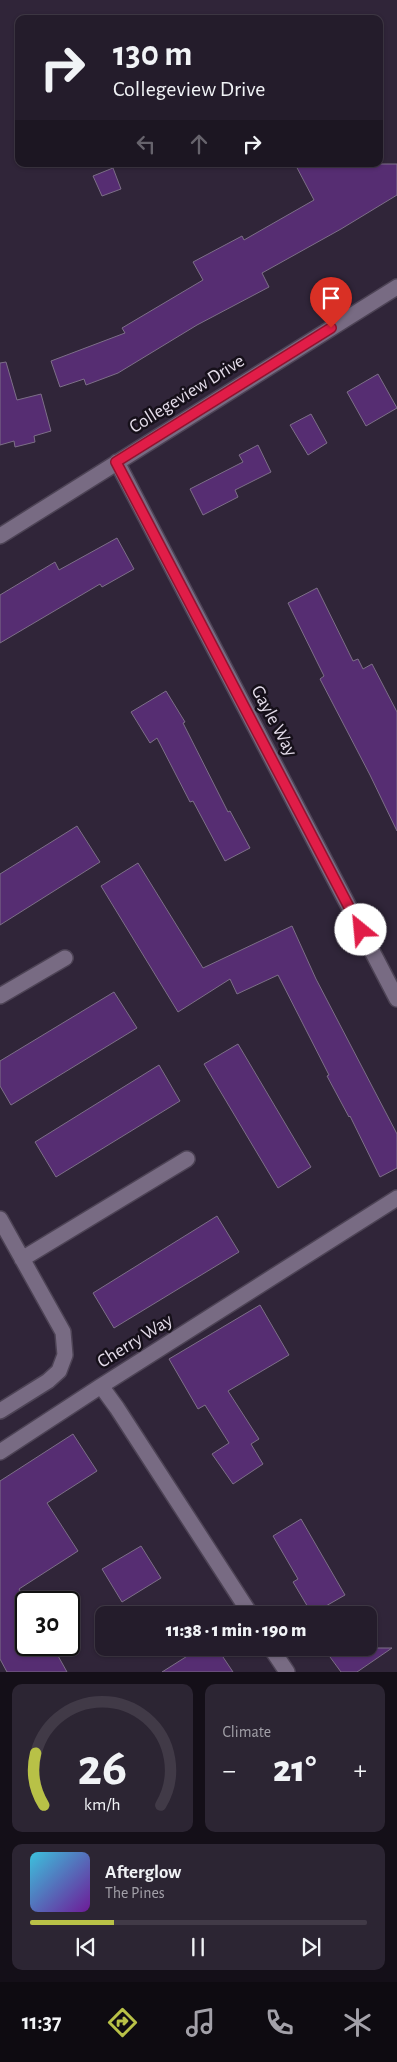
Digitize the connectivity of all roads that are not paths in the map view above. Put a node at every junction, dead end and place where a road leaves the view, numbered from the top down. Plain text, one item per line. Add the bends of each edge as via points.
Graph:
1 (397, 288) edge
2 (116, 462) junction
3 (0, 536) edge
4 (65, 958) dead end
5 (0, 996) edge
6 (397, 999) edge
7 (187, 1159) dead end
8 (397, 1198) edge
9 (0, 1219) edge
10 (22, 1258) junction
11 (101, 1386) junction
12 (0, 1410) edge
13 (0, 1452) edge
14 (244, 1606) edge
15 (276, 1656) edge
16 (287, 1672) edge

1 - 2 street, Collegeview Drive
2 - 3 street, Collegeview Drive
2 - 6 street, Gayle Way
4 - 5 street
7 - 10 street
8 - 11 street, Cherry Way
9 - 10 street
10 - 12 street via 63,1332 65,1355 59,1371 48,1381
11 - 13 street
11 - 14 street, Cherry Way
15 - 16 street

